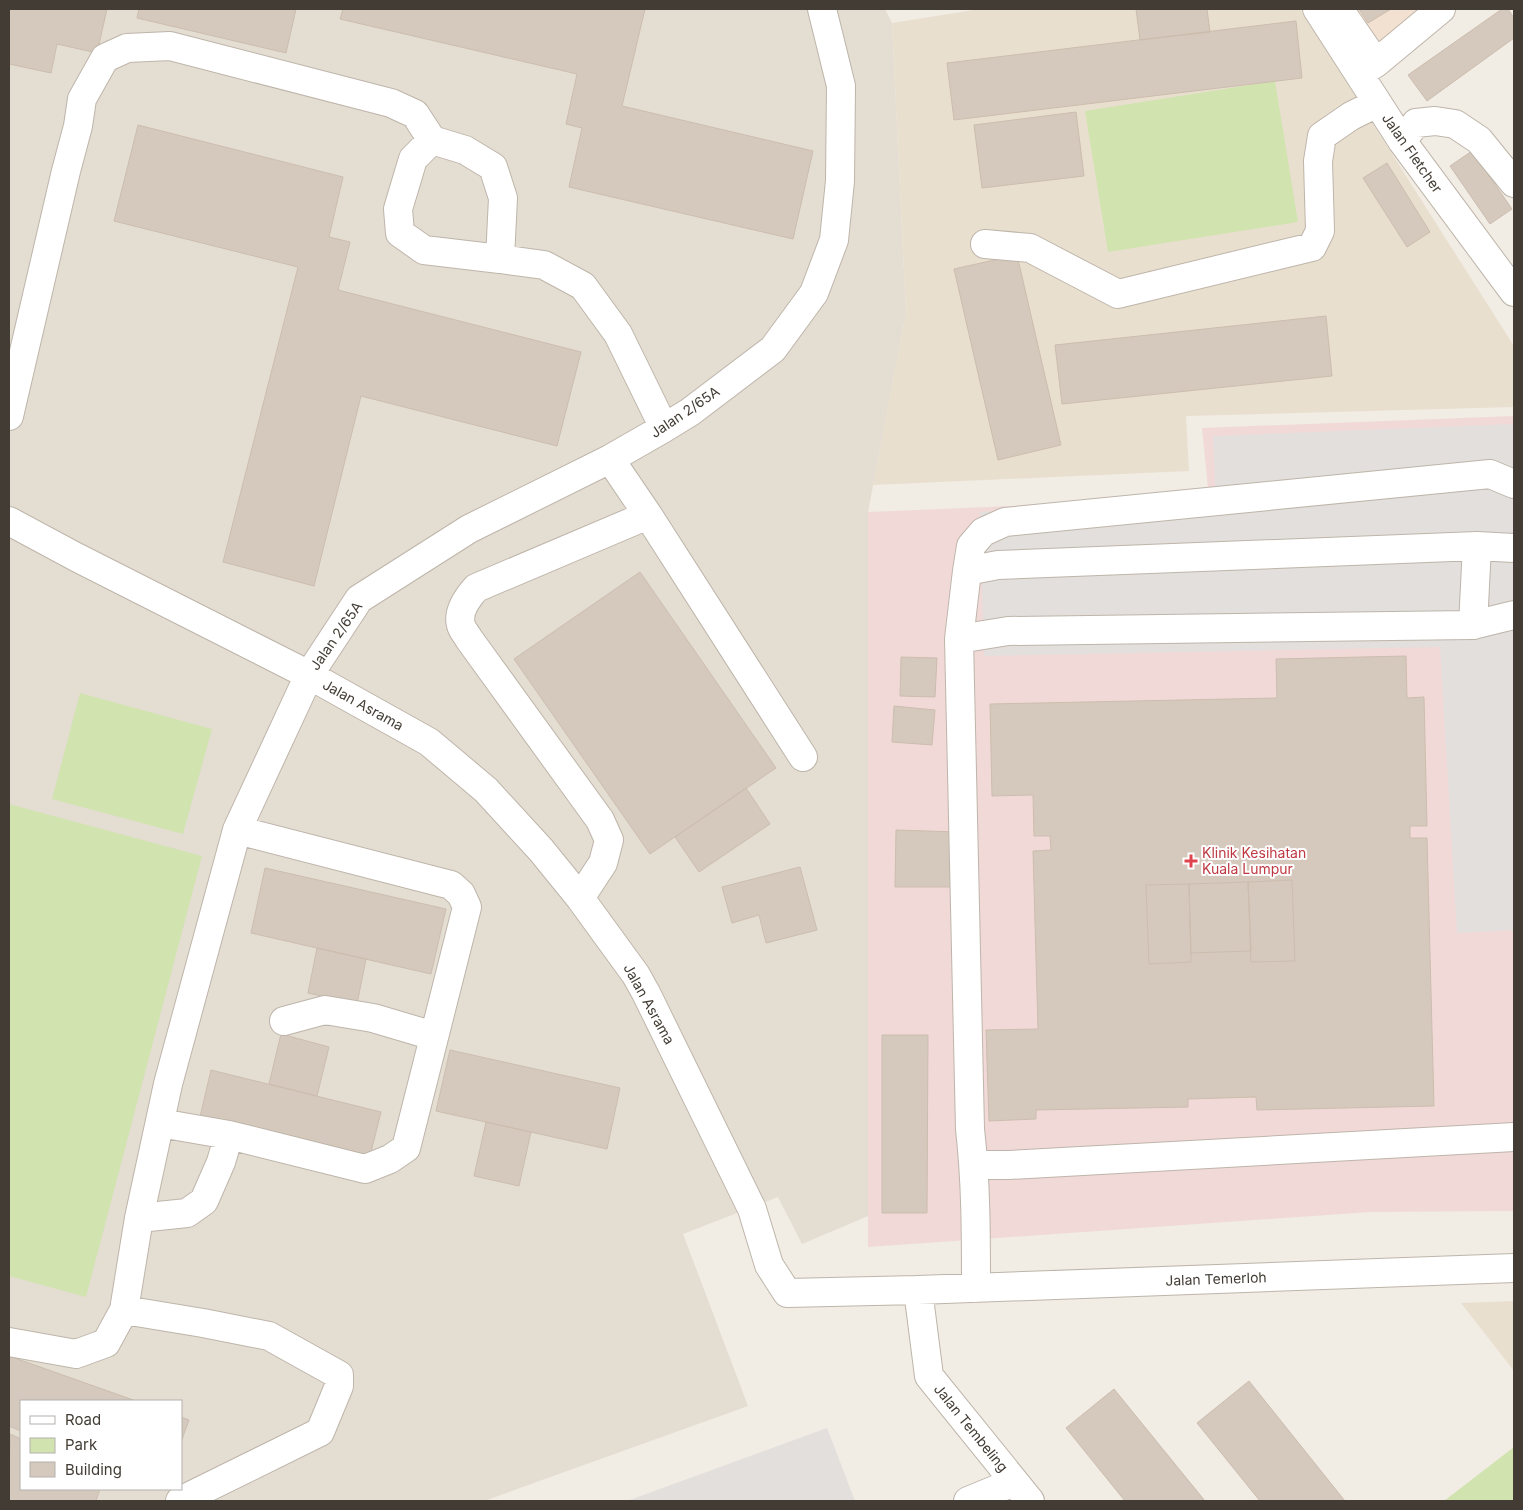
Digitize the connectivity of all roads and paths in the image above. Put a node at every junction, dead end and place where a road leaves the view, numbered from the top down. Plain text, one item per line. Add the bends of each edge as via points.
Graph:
1 (822, 9) edge
2 (1317, 9) edge
3 (1339, 9) edge
4 (1441, 9) edge
5 (1368, 69) junction
6 (1377, 103) junction
7 (432, 140) junction
8 (1402, 141) junction
9 (1514, 183) edge
10 (985, 244) dead end
11 (500, 259) junction
12 (1514, 292) edge
13 (9, 416) edge
14 (664, 428) junction
15 (610, 459) junction
16 (1514, 484) edge
17 (648, 515) junction
18 (9, 521) edge
19 (1477, 546) junction
20 (1514, 548) edge
21 (967, 572) junction
22 (1514, 616) edge
23 (1473, 625) junction
24 (959, 639) junction
25 (309, 675) junction
26 (803, 757) dead end
27 (237, 830) junction
28 (580, 898) junction
29 (284, 1021) dead end
30 (434, 1036) junction
31 (160, 1123) junction
32 (229, 1135) junction
33 (1514, 1137) edge
34 (974, 1165) junction
35 (139, 1218) junction
36 (1514, 1268) edge
37 (976, 1288) junction
38 (918, 1290) junction
39 (124, 1310) junction
40 (9, 1342) edge
41 (1022, 1492) edge
42 (180, 1501) edge
43 (968, 1501) edge

1 - 14 street, Jalan 2/65A via 841,86 840,181 834,240 818,284 773,349
2 - 5 street, Jalan Fletcher
3 - 5 street
4 - 5 street
5 - 6 street, Jalan Fletcher
6 - 8 street, Jalan Fletcher
6 - 10 street via 1322,136 1318,161 1320,231 1312,247 1118,294 1030,248
7 - 11 street via 465,150 493,167 503,198
7 - 11 street via 413,159 398,208 400,233 424,250
7 - 13 street via 415,114 391,103 196,52 170,46 128,48 105,58 82,99
8 - 9 street via 1416,123 1454,124 1479,140
8 - 12 street, Jalan Fletcher
11 - 14 street via 544,265 582,286 618,334
14 - 15 street, Jalan 2/65A
15 - 17 street
15 - 25 street, Jalan 2/65A via 469,529 359,599
16 - 21 street via 1490,474 1006,522 983,532 971,546
17 - 26 street
17 - 28 street via 476,588 461,613 460,625 469,639 600,820 609,840 603,863
18 - 25 street, Jalan Asrama
19 - 20 street
19 - 21 street via 998,565
19 - 23 street
21 - 24 street
22 - 23 street
23 - 24 street via 1008,631
24 - 34 street via 970,1129
25 - 27 street, Jalan 2/65A
25 - 28 street, Jalan Asrama via 429,742 486,790
27 - 30 street via 451,884 461,894 467,907
27 - 31 street, Jalan 2/65A
28 - 38 street, Jalan Asrama via 646,992 752,1209 769,1265 787,1293
29 - 30 street via 325,1010 373,1018
30 - 32 street via 406,1148 390,1159 365,1169
31 - 32 street
31 - 35 street, Jalan 2/65A
32 - 35 street via 204,1201 187,1213
33 - 34 street
34 - 37 street
35 - 39 street, Jalan 2/65A
36 - 37 street, Jalan Temerloh
37 - 38 street, Jalan Temerloh
38 - 41 street, Jalan Tembeling via 929,1376
39 - 40 street, Jalan 2/65A via 106,1343 76,1354
39 - 42 street via 269,1336 339,1375 339,1386 320,1432
41 - 43 street

